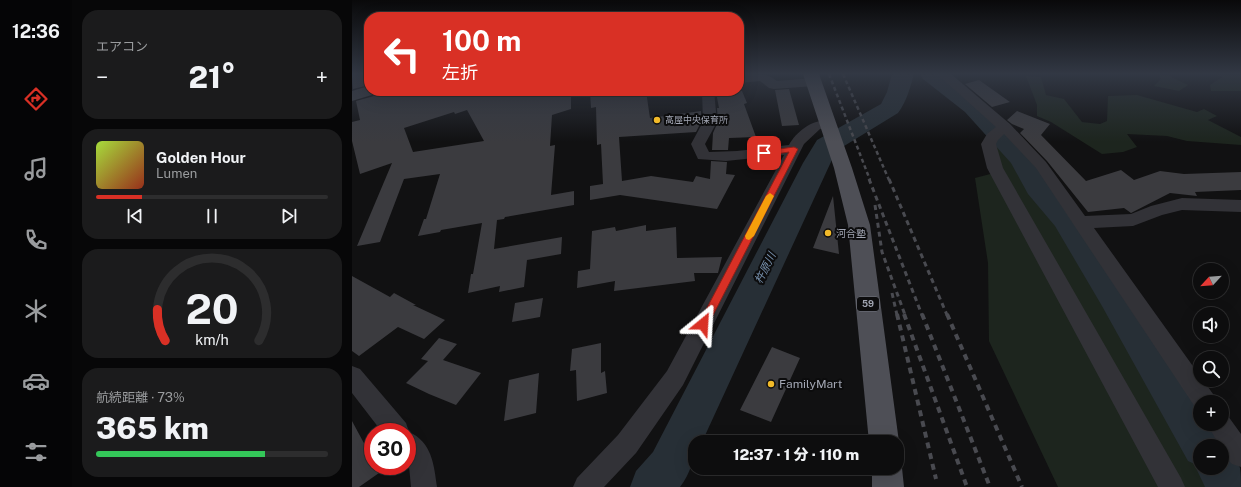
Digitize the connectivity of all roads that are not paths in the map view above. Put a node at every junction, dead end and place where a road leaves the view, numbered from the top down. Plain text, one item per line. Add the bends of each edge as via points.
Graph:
1 (708, 97) edge
2 (819, 97) edge
3 (965, 97) edge
4 (828, 124) junction
5 (999, 131) junction
6 (794, 149) junction
7 (1241, 206) edge
8 (1081, 222) junction
9 (352, 376) edge
10 (1200, 395) edge
11 (390, 423) edge
12 (1225, 431) edge
13 (883, 435) edge
14 (416, 455) edge
15 (1241, 455) edge
16 (887, 475) edge
17 (424, 487) edge
18 (586, 487) edge
19 (888, 487) edge
20 (1172, 487) edge

1 - 6 street via 710,122 698,144 703,156 748,155
2 - 4 main road, 59
3 - 5 street
4 - 6 street via 816,126
4 - 13 main road, 59 via 844,168 859,225
5 - 8 street via 1041,165
5 - 20 street via 988,146 995,168
6 - 18 street via 675,378 627,444
7 - 8 street via 1182,204 1157,210 1133,220
8 - 10 street
9 - 11 street
12 - 15 street
14 - 17 street via 421,461
16 - 19 main road

